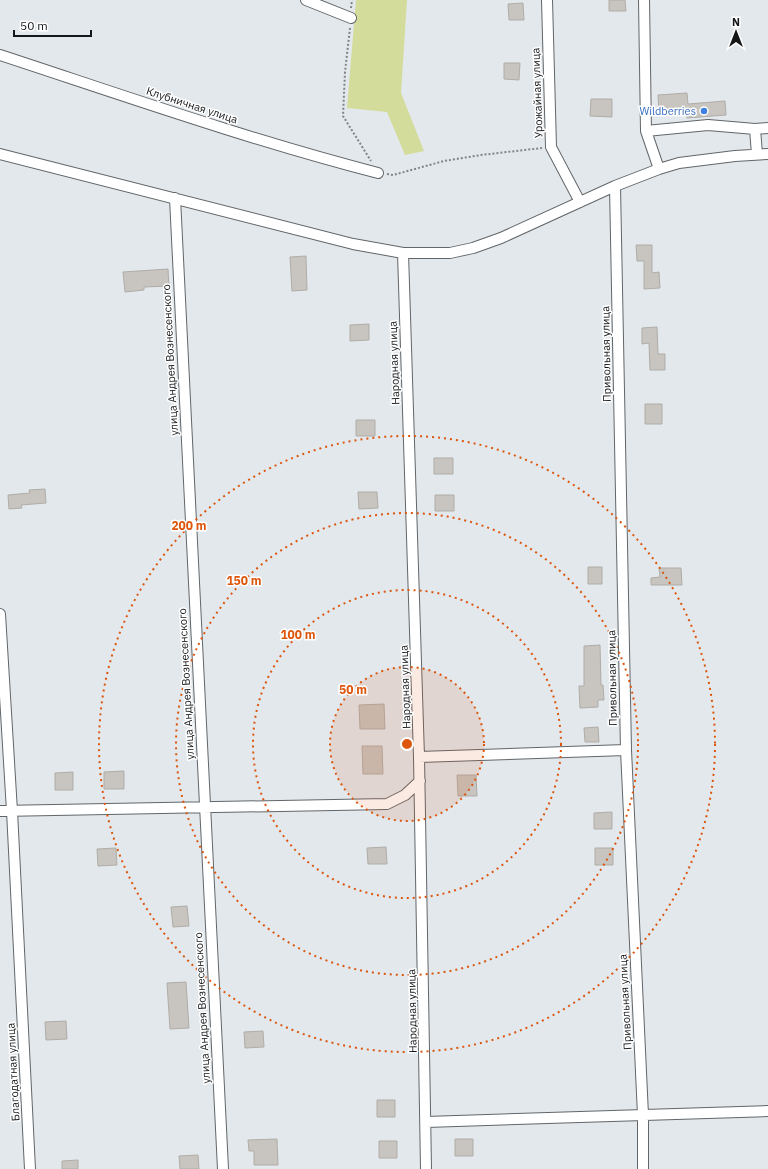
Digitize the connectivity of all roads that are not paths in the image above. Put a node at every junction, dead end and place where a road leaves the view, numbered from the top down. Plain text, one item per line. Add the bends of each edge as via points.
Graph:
1 (306, 0) edge
2 (547, 0) edge
3 (644, 0) edge
4 (351, 18) road end
5 (0, 55) edge
6 (768, 128) edge
7 (755, 129) junction
8 (646, 131) junction
9 (0, 154) edge
10 (757, 154) junction
11 (768, 154) edge
12 (659, 169) junction
13 (378, 173) road end
14 (615, 186) junction
15 (174, 198) junction
16 (580, 202) junction
17 (403, 253) junction
18 (0, 614) edge
19 (626, 750) junction
20 (419, 757) junction
21 (420, 781) junction
22 (204, 808) junction
23 (0, 811) edge
24 (12, 811) junction
25 (768, 1111) edge
26 (642, 1115) junction
27 (426, 1122) junction
28 (30, 1169) edge
29 (223, 1169) edge
30 (426, 1169) edge
31 (643, 1169) edge

1 - 4 street
2 - 16 street, Урожайная улица via 551,147
3 - 8 street
5 - 13 street, Клубничная улица via 313,156
6 - 7 street
7 - 8 street via 708,125
7 - 10 street
8 - 12 street
9 - 15 street
10 - 11 street
10 - 12 street via 679,163
12 - 14 street
14 - 16 street
14 - 19 street, Привольная улица
15 - 17 street via 353,244
15 - 22 street, улица Андрея Вознесенского
16 - 17 street via 473,248 450,253
17 - 20 street, Народная улица
18 - 24 street, Благодатная улица
19 - 20 street
19 - 26 street, Привольная улица
20 - 21 street, Народная улица
21 - 22 street via 405,796 387,804
21 - 27 street, Народная улица
22 - 24 street
22 - 29 street, улица Андрея Вознесенского
23 - 24 street
24 - 28 street, Благодатная улица
25 - 26 street
26 - 27 street
26 - 31 street, Привольная улица
27 - 30 street, Народная улица

